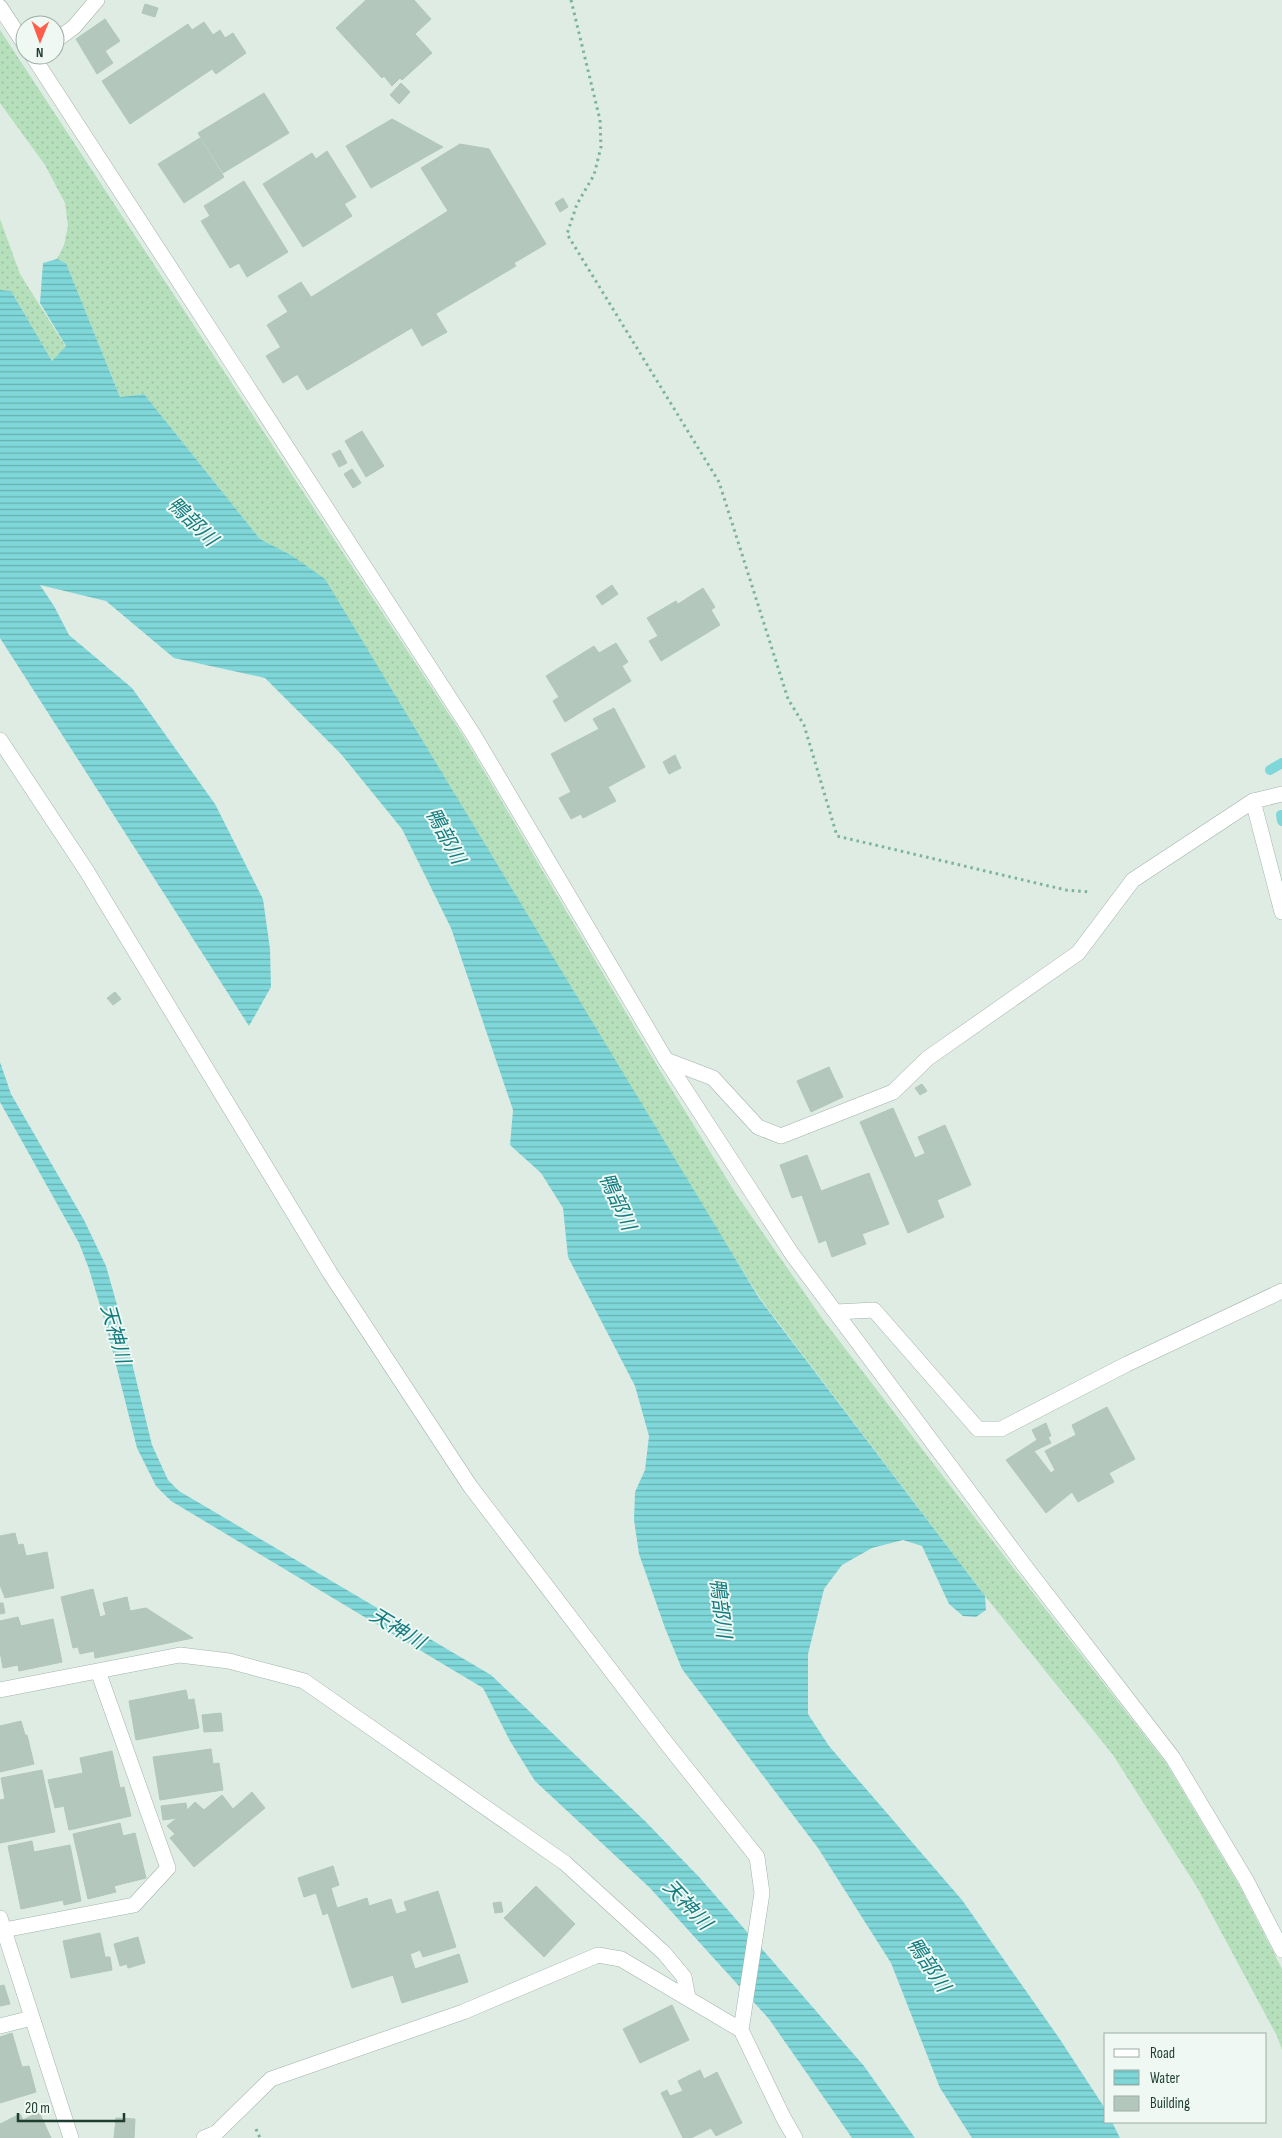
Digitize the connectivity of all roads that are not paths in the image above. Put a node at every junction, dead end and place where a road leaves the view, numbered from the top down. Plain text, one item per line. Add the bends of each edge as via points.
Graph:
1 (97, 0) edge
2 (0, 8) edge
3 (15, 30) edge
4 (65, 34) edge
5 (39, 65) edge
6 (0, 740) edge
7 (1282, 794) edge
8 (1252, 801) junction
9 (1282, 912) edge
10 (666, 1060) junction
11 (1282, 1291) edge
12 (836, 1312) junction
13 (98, 1671) junction
14 (0, 1690) edge
15 (2, 1924) edge
16 (1282, 1950) edge
17 (688, 1998) junction
18 (32, 2018) junction
19 (0, 2026) edge
20 (741, 2030) junction
21 (71, 2138) edge
22 (204, 2138) edge
23 (795, 2138) edge

1 - 4 street
2 - 3 street
5 - 10 street via 473,734
6 - 20 street via 86,870 335,1281 470,1486 757,1857 762,1893
7 - 8 street
8 - 9 street
8 - 10 street via 1133,880 1078,953 928,1058 893,1092 781,1136 758,1127 713,1078
10 - 12 street via 792,1254
11 - 12 street via 1127,1364 1001,1430 978,1429 874,1310
12 - 16 street via 1024,1565 1173,1758 1246,1880
13 - 14 street
13 - 15 street via 168,1868 134,1905
13 - 17 street via 180,1655 229,1661 304,1681 565,1863 664,1953 684,1977
15 - 18 street
17 - 20 street
17 - 22 street via 621,1959 598,1955 463,2012 271,2079 216,2132
18 - 19 street
18 - 21 street
20 - 23 street

